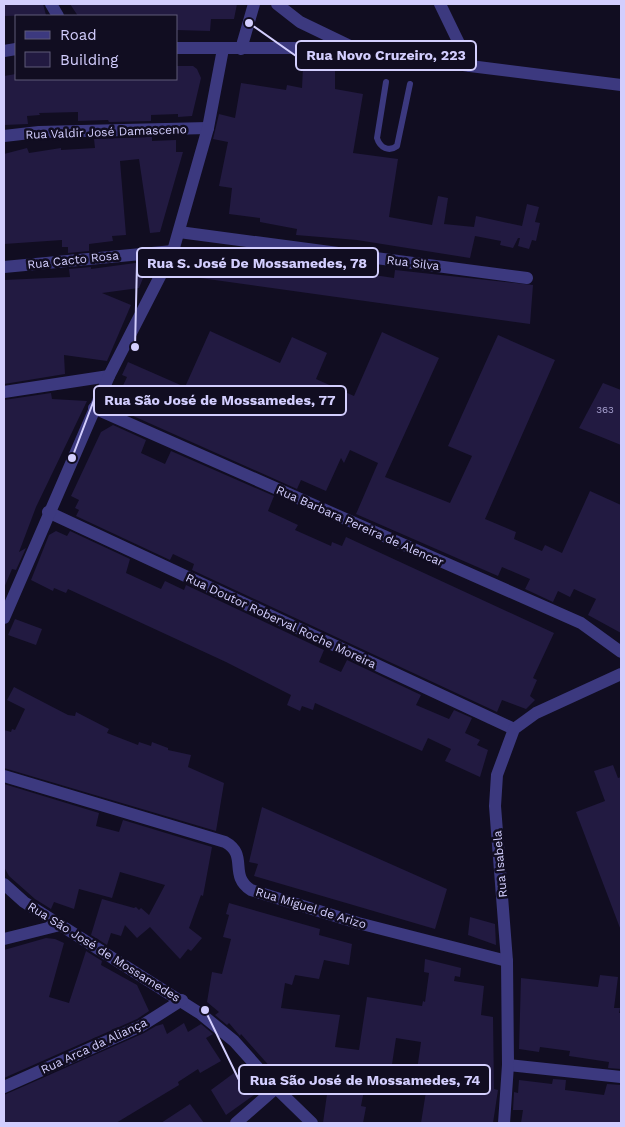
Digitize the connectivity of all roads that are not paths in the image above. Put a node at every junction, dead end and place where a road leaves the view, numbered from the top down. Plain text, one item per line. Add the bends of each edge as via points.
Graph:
1 (51, 4) edge
2 (254, 4) edge
3 (277, 4) edge
4 (440, 4) edge
5 (57, 15) edge
6 (178, 48) edge
7 (354, 48) junction
8 (223, 49) junction
9 (241, 49) junction
10 (470, 66) junction
11 (386, 82) dead end
12 (410, 84) dead end
13 (621, 85) edge
14 (208, 128) junction
15 (4, 136) edge
16 (179, 232) junction
17 (173, 251) junction
18 (4, 267) edge
19 (527, 278) dead end
20 (109, 376) junction
21 (4, 392) edge
22 (94, 408) junction
23 (48, 512) junction
24 (4, 618) edge
25 (621, 652) edge
26 (621, 674) edge
27 (514, 729) junction
28 (4, 776) edge
29 (4, 884) edge
30 (60, 925) junction
31 (4, 939) edge
32 (507, 961) junction
33 (182, 1000) junction
34 (508, 1065) junction
35 (621, 1078) edge
36 (4, 1087) edge
37 (276, 1088) junction
38 (236, 1123) edge
39 (312, 1123) edge
40 (504, 1123) edge

1 - 5 street
2 - 9 street
3 - 7 street via 300,22
4 - 10 street
6 - 8 street
7 - 9 street
7 - 10 street
8 - 9 street
8 - 14 street
10 - 13 street
11 - 12 lane via 378,138 381,146 387,149 398,146
14 - 15 street, Rua Valdir José Damasceno via 39,132
14 - 16 street
16 - 17 street
16 - 19 street, Rua Silva
17 - 18 street, Rua Cacto Rosa
17 - 20 street
20 - 21 street
20 - 22 street
22 - 23 street
22 - 25 street, Rua Barbara Pereira de Alencar via 581,623
23 - 24 street
23 - 27 street, Rua Doutor Roberval Roche Moreira
26 - 27 street via 536,713
27 - 32 street, Rua Isabela via 497,775 495,806
28 - 32 street, Rua Miguel de Arizo via 225,842 234,847 238,856 238,877 251,890 358,923
29 - 30 street, Rua São José de Mossamedes via 24,902
30 - 31 street
30 - 33 street, Rua São José de Mossamedes
32 - 34 street, Rua Isabela
33 - 36 street, Rua Arca da Aliança via 141,1026
33 - 37 street, Rua São José de Mossamedes via 234,1041
34 - 35 street
34 - 40 street, Rua Isabela
37 - 38 street
37 - 39 street, Rua São José de Mossamedes

